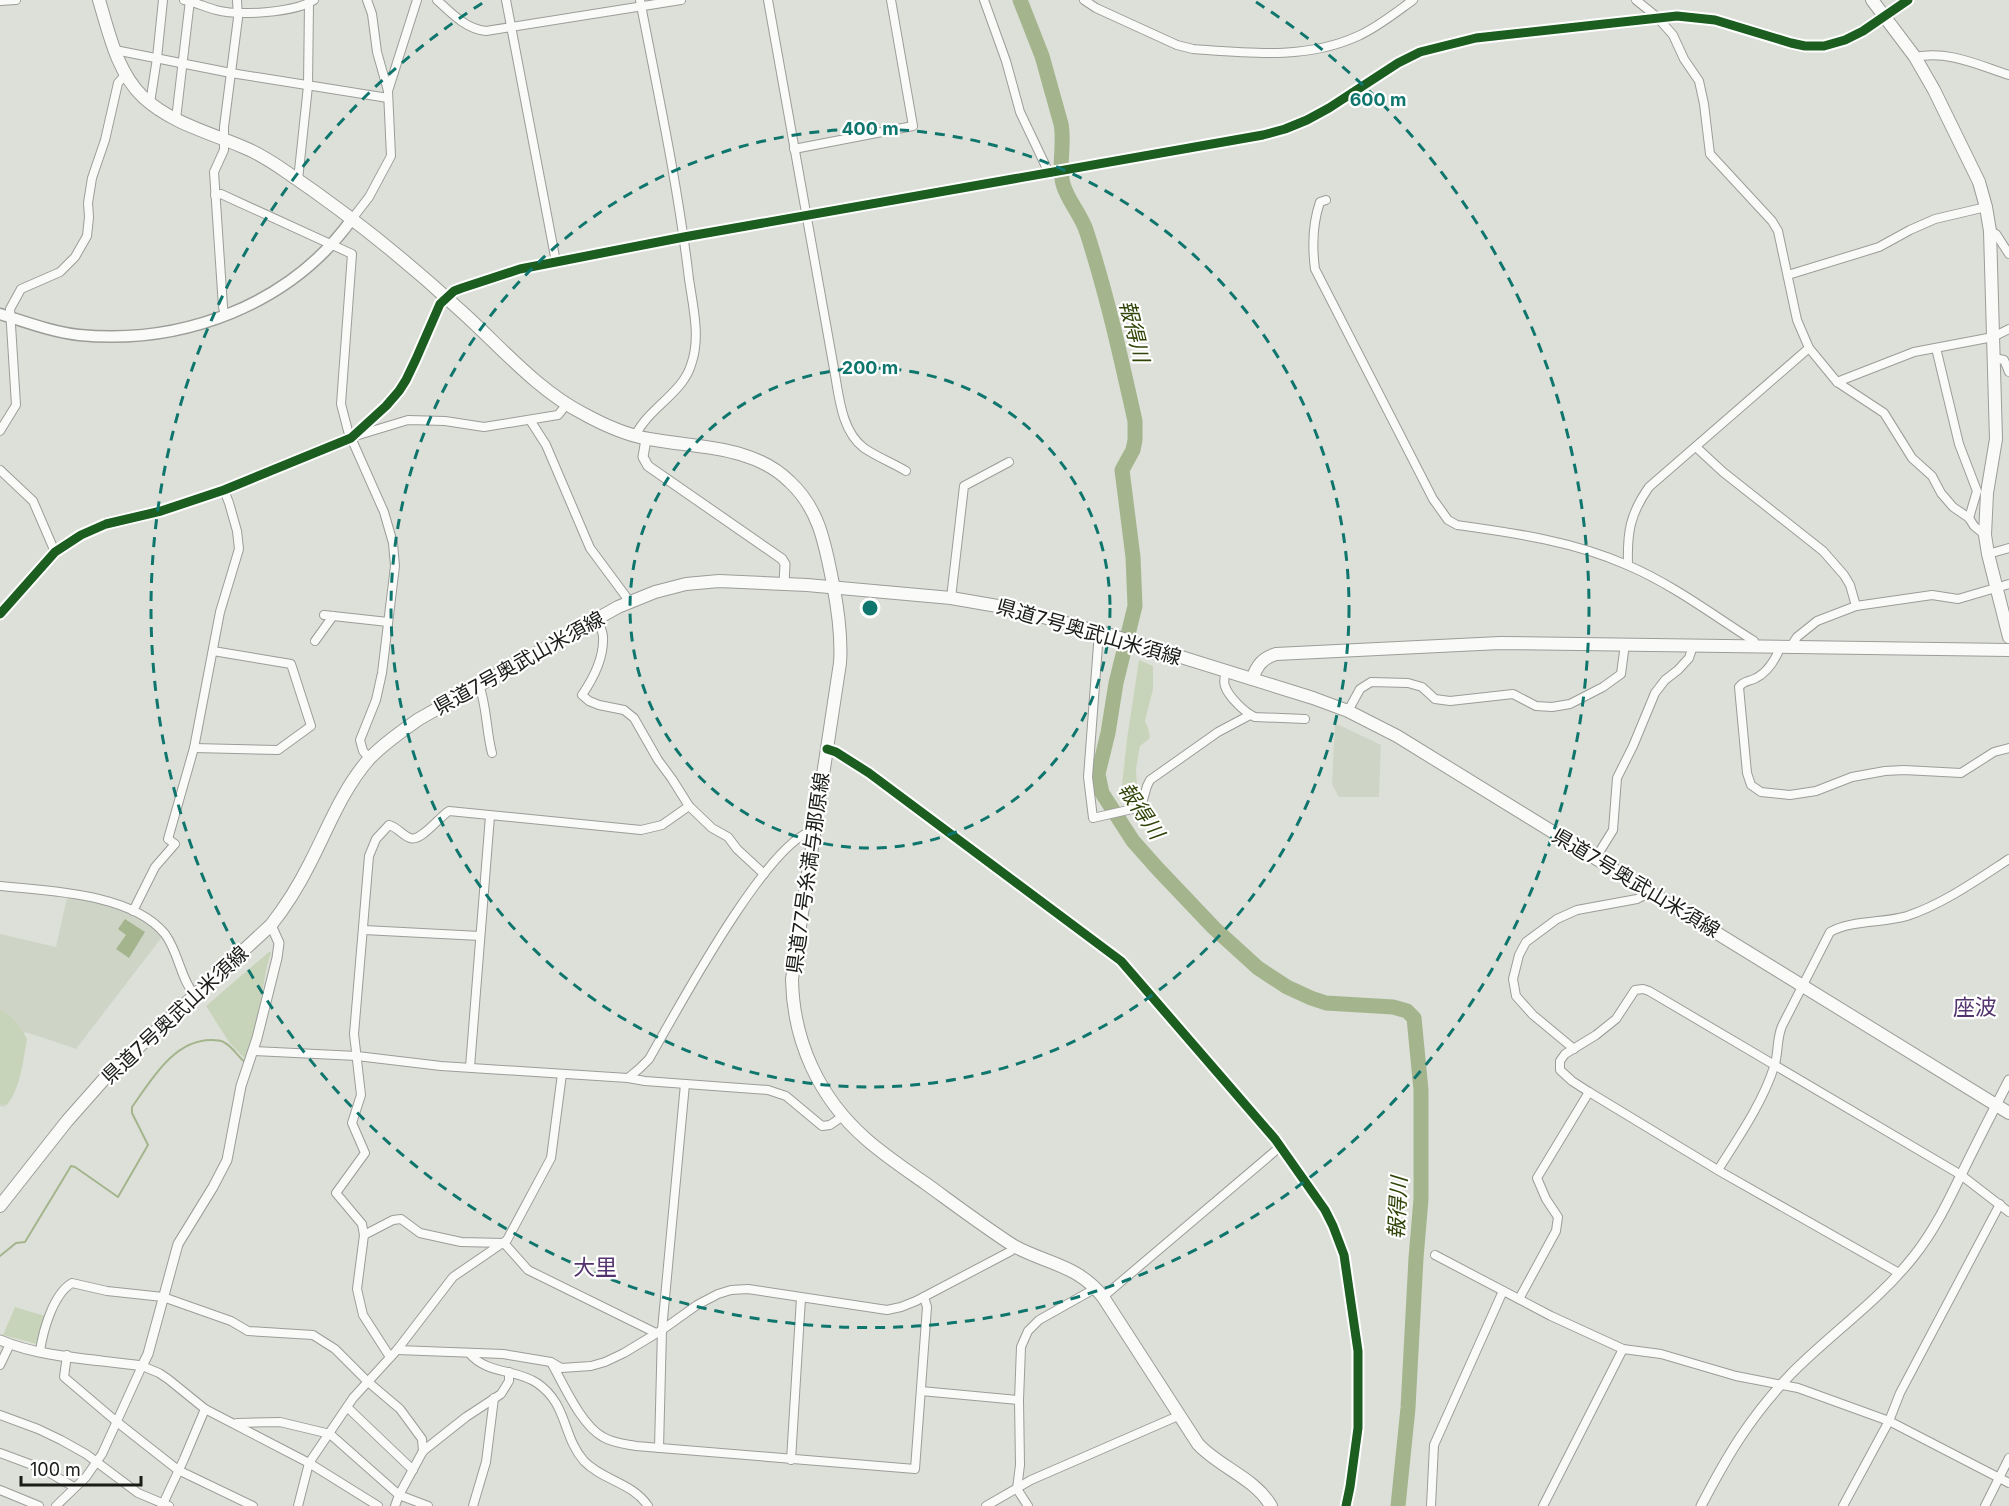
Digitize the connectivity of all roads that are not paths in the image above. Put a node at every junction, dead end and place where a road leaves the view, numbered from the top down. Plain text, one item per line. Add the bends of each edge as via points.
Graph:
1 (16, 0) edge
2 (99, 0) edge
3 (163, 0) edge
4 (188, 0) edge
5 (237, 0) edge
6 (367, 0) edge
7 (417, 0) edge
8 (437, 0) edge
9 (506, 0) edge
10 (681, 0) edge
11 (768, 0) edge
12 (891, 0) edge
13 (984, 0) edge
14 (1084, 0) edge
15 (1413, 0) edge
16 (1636, 0) edge
17 (1872, 0) edge
18 (1908, 0) edge
19 (0, 1) edge
20 (311, 2) edge
21 (641, 4) edge
22 (238, 12) junction
23 (1884, 16) junction
24 (1657, 17) junction
25 (511, 28) junction
26 (115, 50) junction
27 (1915, 57) junction
28 (157, 58) junction
29 (183, 64) junction
30 (231, 73) junction
31 (125, 75) junction
32 (2009, 75) edge
33 (308, 86) junction
34 (388, 95) junction
35 (150, 103) junction
36 (176, 119) junction
37 (223, 140) junction
38 (794, 149) junction
39 (1049, 173) junction
40 (298, 180) junction
41 (215, 195) junction
42 (1326, 200) dead end
43 (1986, 207) junction
44 (807, 214) junction
45 (352, 219) junction
46 (1989, 231) junction
47 (684, 237) junction
48 (331, 246) junction
49 (2009, 255) edge
50 (556, 262) junction
51 (1788, 275) junction
52 (446, 297) junction
53 (5, 316) edge
54 (225, 316) junction
55 (2009, 329) edge
56 (1993, 337) junction
57 (1809, 348) junction
58 (1936, 348) junction
59 (1994, 358) junction
60 (2009, 372) edge
61 (1837, 382) junction
62 (567, 404) junction
63 (530, 420) junction
64 (0, 431) edge
65 (641, 437) junction
66 (351, 438) junction
67 (1696, 447) junction
68 (1009, 462) dead end
69 (0, 470) edge
70 (906, 471) dead end
71 (224, 490) junction
72 (1982, 492) junction
73 (1968, 518) junction
74 (1985, 536) junction
75 (2009, 548) edge
76 (54, 552) junction
77 (1988, 554) junction
78 (1628, 565) junction
79 (784, 584) junction
80 (2009, 584) edge
81 (833, 588) junction
82 (1996, 588) junction
83 (951, 598) junction
84 (630, 602) junction
85 (1856, 606) junction
86 (0, 614) edge
87 (597, 619) junction
88 (388, 622) junction
89 (1103, 633) junction
90 (2009, 637) edge
91 (315, 641) dead end
92 (1625, 644) junction
93 (1694, 646) junction
94 (1754, 647) junction
95 (1785, 648) junction
96 (2009, 650) edge
97 (213, 651) junction
98 (1226, 671) junction
99 (1252, 679) junction
100 (479, 685) junction
101 (1348, 711) junction
102 (1250, 715) junction
103 (1305, 719) dead end
104 (194, 748) junction
105 (2009, 748) edge
106 (826, 749) junction
107 (492, 753) dead end
108 (370, 759) junction
109 (689, 806) junction
110 (490, 816) junction
111 (814, 831) junction
112 (1596, 859) junction
113 (2009, 859) edge
114 (764, 874) junction
115 (0, 886) edge
116 (1650, 892) junction
117 (133, 911) junction
118 (271, 926) junction
119 (364, 930) junction
120 (480, 936) junction
121 (1802, 985) junction
122 (195, 996) junction
123 (1574, 1049) junction
124 (254, 1051) junction
125 (357, 1056) junction
126 (1775, 1065) junction
127 (470, 1067) junction
128 (562, 1074) junction
129 (627, 1078) junction
130 (2009, 1080) edge
131 (685, 1084) junction
132 (1589, 1092) junction
133 (1996, 1105) junction
134 (2009, 1113) edge
135 (843, 1116) junction
136 (1281, 1146) junction
137 (1718, 1170) junction
138 (1961, 1175) junction
139 (2000, 1204) junction
140 (0, 1206) edge
141 (2009, 1212) edge
142 (364, 1235) junction
143 (504, 1243) junction
144 (1014, 1246) junction
145 (1435, 1255) dead end
146 (1899, 1273) junction
147 (1503, 1291) junction
148 (1099, 1293) junction
149 (163, 1297) junction
150 (924, 1297) junction
151 (801, 1298) junction
152 (1520, 1299) junction
153 (659, 1332) junction
154 (0, 1340) edge
155 (10, 1344) junction
156 (1623, 1348) junction
157 (397, 1350) junction
158 (40, 1351) junction
159 (470, 1354) junction
160 (67, 1355) junction
161 (390, 1358) junction
162 (551, 1362) junction
163 (0, 1365) edge
164 (142, 1366) junction
165 (509, 1372) junction
166 (367, 1381) junction
167 (1782, 1385) junction
168 (921, 1391) junction
169 (494, 1398) junction
170 (1018, 1400) junction
171 (347, 1407) junction
172 (205, 1409) junction
173 (0, 1415) edge
174 (1178, 1416) junction
175 (1889, 1421) junction
176 (117, 1422) junction
177 (232, 1423) junction
178 (330, 1434) junction
179 (659, 1448) junction
180 (423, 1450) junction
181 (0, 1453) edge
182 (2009, 1458) edge
183 (791, 1460) junction
184 (97, 1463) junction
185 (309, 1463) junction
186 (178, 1470) junction
187 (413, 1470) junction
188 (1999, 1479) junction
189 (2009, 1483) edge
190 (74, 1487) junction
191 (1017, 1489) junction
192 (0, 1490) edge
193 (399, 1495) junction
194 (59, 1505) edge
195 (165, 1505) edge
196 (39, 1506) edge
197 (253, 1506) edge
198 (298, 1506) edge
199 (378, 1506) edge
200 (395, 1506) edge
201 (428, 1506) edge
202 (473, 1506) edge
203 (648, 1506) edge
204 (986, 1506) edge
205 (1028, 1506) edge
206 (1271, 1506) edge
207 (1346, 1506) edge
208 (1431, 1506) edge
209 (1543, 1506) edge
210 (1701, 1506) edge
211 (1843, 1506) edge
212 (1985, 1506) edge

1 - 19 street
2 - 26 main road, 県道77号糸満与那原線
3 - 28 street
4 - 22 street via 218,11
4 - 29 street
5 - 22 street
6 - 34 street
7 - 34 street
8 - 25 street via 478,30
9 - 25 street
10 - 21 street
11 - 38 street
12 - 38 street via 913,126
13 - 39 street via 1020,112
14 - 15 street via 1192,49 1288,54 1339,44 1380,24
16 - 24 street
17 - 23 main road
18 - 23 street
20 - 22 street via 289,10
20 - 33 street
21 - 25 street
21 - 47 street
22 - 30 street
23 - 24 street via 1863,31 1824,46 1791,43 1714,20
23 - 27 main road
24 - 39 street via 1446,44 1398,63 1329,108 1285,129
24 - 51 street via 1673,35 1700,81 1710,154 1772,221
25 - 50 street
26 - 28 street
26 - 31 main road, 県道77号糸満与那原線
27 - 32 street via 1944,54
27 - 43 main road via 1979,182
28 - 29 street
28 - 35 street
29 - 30 street
29 - 36 street
30 - 33 street
30 - 37 street
31 - 35 main road, 県道77号糸満与那原線
31 - 53 street via 118,84 92,178 87,236 60,272 21,289
33 - 34 street
33 - 40 street
34 - 45 street via 391,156
35 - 36 main road, 県道77号糸満与那原線
36 - 37 main road, 県道77号糸満与那原線
37 - 40 main road, 県道77号糸満与那原線 via 258,154
37 - 41 street via 224,150 214,172
38 - 44 street
39 - 44 street
40 - 45 main road, 県道77号糸満与那原線
41 - 48 street via 221,194
41 - 54 street
42 - 78 street via 1320,202 1313,232 1315,269 1448,520 1457,525 1527,534
43 - 46 main road
43 - 51 street via 1935,219 1879,247
44 - 47 street
44 - 70 street via 846,422 862,447
45 - 48 main road
45 - 52 main road, 県道77号糸満与那原線
46 - 49 street via 1996,234
46 - 56 main road
47 - 50 street
47 - 65 street via 696,338 693,358 684,382 640,427
48 - 54 main road via 294,278
48 - 66 street via 352,254 341,404
50 - 52 street via 520,269
51 - 57 street via 1797,320
52 - 62 main road, 県道77号糸満与那原線 via 534,379
52 - 66 street via 406,380 386,406
53 - 54 main road via 78,334 111,336 165,332
53 - 64 street via 16,405
55 - 56 street
56 - 58 street
56 - 59 main road
57 - 61 street
57 - 67 street
58 - 61 street via 1914,352
58 - 72 street via 1959,444
59 - 60 street via 2004,360
59 - 72 main road via 1996,439
61 - 73 street via 1884,413 1912,458 1932,476 1953,507
62 - 63 street via 558,415
62 - 65 main road, 県道77号糸満与那原線
63 - 66 street via 484,427 408,420
63 - 84 street via 546,445 590,548
65 - 79 street via 648,466 782,559
65 - 81 main road, 県道77号糸満与那原線 via 728,452 761,462 788,479 817,518
66 - 71 street
66 - 88 street via 384,512 393,543
67 - 78 street via 1649,487 1638,503 1630,523
67 - 85 street via 1823,551 1850,585
68 - 83 street via 964,486
69 - 76 street via 33,501
71 - 76 street via 106,524
71 - 97 street via 239,549
72 - 73 street
72 - 74 main road
73 - 74 street
74 - 77 main road
75 - 77 street
76 - 86 street
77 - 82 main road
78 - 94 street via 1754,640
79 - 81 main road, 県道7号奥武山米須線
79 - 84 main road, 県道7号奥武山米須線 via 704,582
80 - 82 street
81 - 83 main road, 県道7号奥武山米須線
81 - 106 main road, 県道77号糸満与那原線 via 841,651
82 - 85 street via 1958,599 1932,596
82 - 90 main road
83 - 89 main road, 県道7号奥武山米須線 via 1009,608
84 - 87 main road, 県道7号奥武山米須線
85 - 95 street via 1817,621
87 - 100 main road, 県道7号奥武山米須線
87 - 109 street via 603,636 601,651 591,682 582,695 599,705 624,710 634,718
88 - 91 street via 329,615
88 - 108 street via 376,700 360,740
89 - 98 main road, 県道7号奥武山米須線
89 - 102 street via 1088,777 1093,818 1141,807 1150,780 1218,732
92 - 93 main road
92 - 99 main road via 1500,643 1276,654 1259,664
92 - 101 street via 1621,674 1570,704 1536,706 1513,694 1450,701 1435,699 1422,687 1408,683 1371,682 1360,689
93 - 94 main road
93 - 112 street via 1689,658 1655,693 1617,778 1613,830
94 - 95 main road
95 - 96 main road
95 - 105 street via 1766,671 1739,687 1747,773 1750,785 1761,792 1790,795 1816,791 1852,777 1885,771 1961,773 1994,752
97 - 104 street
97 - 104 street via 291,664 311,726 278,750
98 - 99 main road, 県道7号奥武山米須線
98 - 102 street via 1225,687
99 - 101 main road, 県道7号奥武山米須線
100 - 107 street
100 - 108 main road, 県道7号奥武山米須線 via 419,718
101 - 112 main road, 県道7号奥武山米須線 via 1397,736
102 - 103 street
104 - 117 street via 168,839 175,844 155,867
106 - 111 main road, 県道77号糸満与那原線
106 - 136 street via 878,779 1121,961
108 - 118 main road, 県道7号奥武山米須線 via 339,804 289,901
109 - 110 street via 662,825 641,830
109 - 114 street via 728,837
110 - 119 street via 449,811 416,839 394,826 384,828 370,850
110 - 120 street
111 - 114 street via 792,842
111 - 135 main road, 県道77号糸満与那原線 via 792,996 798,1033 808,1060
112 - 116 main road, 県道7号奥武山米須線
113 - 121 street via 1954,893 1906,916 1830,932
114 - 129 street via 728,926 649,1059
115 - 117 street via 98,899
116 - 121 main road, 県道7号奥武山米須線
116 - 123 street via 1637,899 1577,910 1557,919 1526,942 1519,956 1513,979 1516,996
117 - 122 street via 166,936 187,987
118 - 122 main road, 県道7号奥武山米須線
118 - 124 street via 279,943 277,958
119 - 120 street
119 - 125 street via 354,1034
120 - 127 street
121 - 126 street via 1777,1038
121 - 133 main road, 県道7号奥武山米須線
122 - 140 main road, 県道7号奥武山米須線 via 82,1103
123 - 126 street via 1616,1018 1635,990 1642,989
123 - 132 street via 1560,1061 1560,1070
124 - 125 street
124 - 149 street via 241,1086 226,1160 178,1244
125 - 127 street
125 - 142 street via 361,1095 352,1123 365,1153 336,1194 362,1224
126 - 137 street via 1760,1099
126 - 138 street
127 - 128 street
128 - 129 street
128 - 143 street via 551,1158
129 - 131 street
130 - 133 street
131 - 135 street via 777,1092 822,1126
131 - 153 street
132 - 137 street
132 - 152 street via 1537,1178 1558,1217 1556,1231
133 - 134 main road, 県道7号奥武山米須線
133 - 138 street
135 - 144 main road, 県道77号糸満与那原線 via 875,1147
136 - 148 street
136 - 207 street via 1325,1210 1344,1255 1358,1351 1359,1395
137 - 146 street
138 - 139 street
138 - 146 street via 1933,1228
139 - 141 street
139 - 175 street
142 - 143 street via 401,1219 420,1233 461,1242
142 - 161 street via 357,1289 363,1315
143 - 153 street via 528,1270
143 - 157 street via 453,1277
144 - 148 main road, 県道77号糸満与那原線 via 1072,1270
144 - 150 street
145 - 147 street
146 - 167 street
147 - 152 street
147 - 208 street via 1434,1445
148 - 170 street via 1039,1320 1028,1331 1020,1354
148 - 174 main road, 県道77号糸満与那原線
149 - 158 street via 69,1284 50,1312
149 - 164 street
149 - 166 street via 248,1331 313,1335
150 - 151 street via 887,1310
150 - 168 street via 927,1307
151 - 153 street via 748,1289 725,1291
151 - 183 street
152 - 156 street
153 - 162 street via 599,1364 561,1368
153 - 179 street
154 - 155 street
155 - 158 street
155 - 163 street
156 - 167 street
156 - 209 street
157 - 159 street
157 - 161 street
158 - 160 street
159 - 162 street via 503,1354
159 - 165 street via 486,1366
160 - 164 street
160 - 176 street via 64,1377
161 - 166 street
162 - 179 street via 578,1410 603,1437
164 - 172 street via 168,1379
164 - 176 street
165 - 169 street via 501,1394
165 - 203 street via 535,1381 553,1396 585,1462 627,1487
166 - 171 street
166 - 180 street via 413,1424 422,1439
167 - 175 street
167 - 210 street via 1737,1441
168 - 170 street
168 - 183 street via 915,1470
169 - 180 street
169 - 202 street via 486,1462
170 - 191 street
171 - 178 street
171 - 187 street
172 - 177 street
172 - 186 street
173 - 184 street via 61,1440
174 - 191 street
174 - 206 main road, 県道77号糸満与那原線 via 1207,1454 1256,1488
175 - 188 street
175 - 211 street
176 - 184 street
176 - 186 street
177 - 178 street via 280,1422
177 - 185 street
178 - 185 street
178 - 193 street
179 - 183 street
180 - 187 street
181 - 190 street
182 - 188 street
184 - 190 street
184 - 195 street via 138,1493
185 - 198 street
185 - 199 street
186 - 195 street
186 - 197 street
187 - 193 street
188 - 189 street
188 - 212 street
190 - 194 street
191 - 204 street
191 - 205 street
192 - 196 street
193 - 200 street
193 - 201 street

